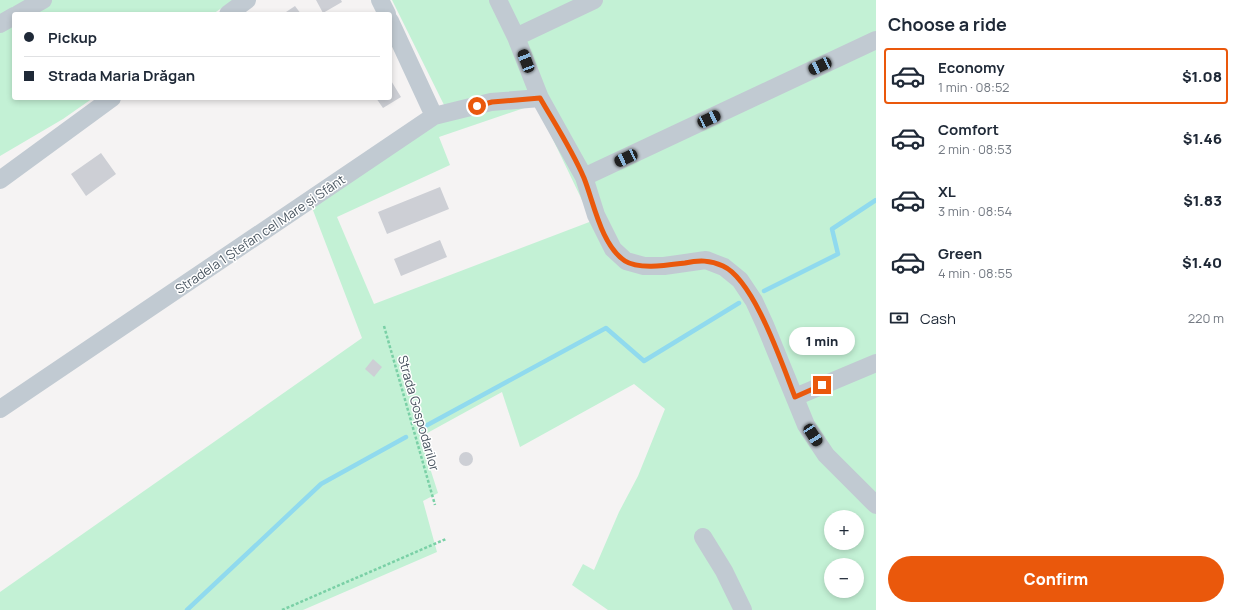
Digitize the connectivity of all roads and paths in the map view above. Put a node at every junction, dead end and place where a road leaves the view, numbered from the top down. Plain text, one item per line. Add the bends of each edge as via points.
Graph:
1 (43, 0) edge
2 (247, 0) edge
3 (380, 0) edge
4 (498, 0) edge
5 (594, 0) edge
6 (22, 12) edge
7 (231, 12) edge
8 (386, 12) edge
9 (12, 17) edge
10 (0, 24) edge
11 (392, 25) edge
12 (516, 37) junction
13 (876, 40) edge
14 (540, 98) junction
15 (109, 100) edge
16 (434, 116) junction
17 (584, 178) junction
18 (0, 180) edge
19 (384, 326) dead end
20 (876, 363) edge
21 (795, 397) junction
22 (0, 409) edge
23 (435, 505) dead end
24 (876, 505) edge
25 (703, 538) dead end
26 (446, 539) dead end
27 (282, 610) edge
28 (743, 610) edge

1 - 6 street
2 - 7 street
3 - 8 street
4 - 12 street
5 - 12 street
9 - 10 street
11 - 16 street
12 - 14 street
13 - 17 street
14 - 16 street via 492,102
14 - 17 street
15 - 18 street
16 - 22 street, Stradela 1 Ștefan cel Mare și Sfânt
17 - 21 street via 596,216 613,249 626,262 644,266 664,266 706,260 724,267 740,280 754,301
19 - 23 path, Strada Gospodarilor
20 - 21 street
21 - 24 street via 806,425 826,455
25 - 28 street via 724,571
26 - 27 path

